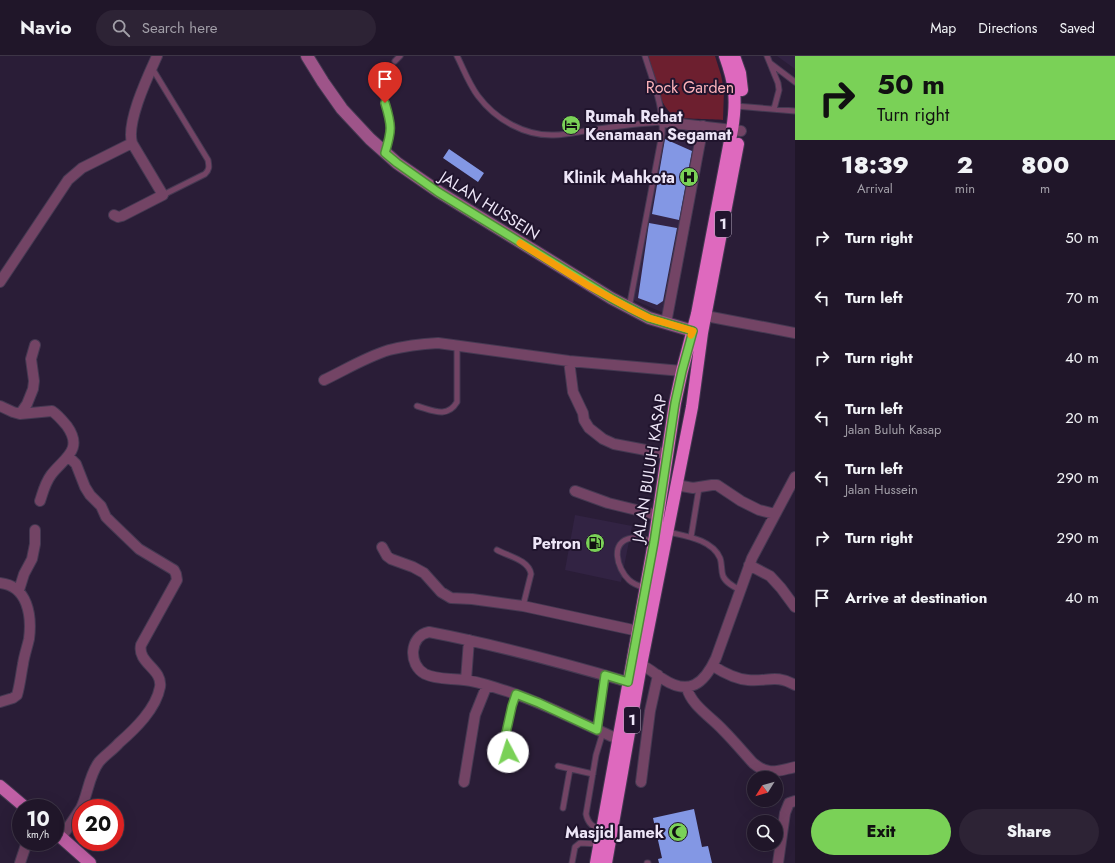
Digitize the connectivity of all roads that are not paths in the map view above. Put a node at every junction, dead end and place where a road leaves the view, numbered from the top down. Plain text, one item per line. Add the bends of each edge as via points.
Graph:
1 (157, 56) edge
2 (307, 56) edge
3 (400, 56) edge
4 (457, 56) edge
5 (646, 56) edge
6 (725, 56) edge
7 (734, 56) edge
8 (767, 56) edge
9 (395, 61) dead end
10 (769, 62) junction
11 (152, 68) junction
12 (795, 82) edge
13 (383, 96) dead end
14 (739, 106) junction
15 (774, 109) junction
16 (795, 111) edge
17 (663, 122) junction
18 (703, 126) junction
19 (736, 131) junction
20 (132, 143) junction
21 (385, 153) junction
22 (163, 195) junction
23 (114, 214) dead end
24 (0, 282) edge
25 (629, 308) junction
26 (706, 316) junction
27 (666, 324) junction
28 (693, 331) junction
29 (795, 333) edge
30 (35, 345) dead end
31 (457, 346) junction
32 (569, 360) junction
33 (682, 371) junction
34 (324, 380) dead end
35 (675, 403) junction
36 (0, 406) edge
37 (417, 406) dead end
38 (692, 407) junction
39 (20, 414) junction
40 (667, 454) junction
41 (69, 457) junction
42 (795, 477) edge
43 (676, 485) junction
44 (699, 488) junction
45 (575, 491) dead end
46 (40, 501) dead end
47 (775, 514) junction
48 (657, 515) junction
49 (35, 530) dead end
50 (668, 532) junction
51 (691, 537) junction
52 (654, 542) junction
53 (382, 548) dead end
54 (497, 550) dead end
55 (749, 565) junction
56 (0, 583) edge
57 (645, 588) junction
58 (19, 590) junction
59 (740, 590) junction
60 (523, 606) junction
61 (795, 607) edge
62 (638, 631) junction
63 (469, 640) junction
64 (642, 665) junction
65 (713, 666) junction
66 (605, 675) junction
67 (658, 675) junction
68 (466, 680) junction
69 (628, 682) junction
70 (487, 685) junction
71 (795, 685) edge
72 (687, 688) junction
73 (516, 694) junction
74 (0, 702) edge
75 (600, 731) junction
76 (618, 739) junction
77 (519, 757) dead end
78 (558, 766) dead end
79 (795, 767) edge
80 (570, 769) junction
81 (593, 774) junction
82 (464, 782) dead end
83 (641, 782) dead end
84 (0, 786) edge
85 (15, 799) edge
86 (84, 799) edge
87 (795, 801) edge
88 (563, 808) dead end
89 (72, 819) edge
90 (64, 828) edge
91 (602, 830) junction
92 (64, 840) edge
93 (599, 844) junction
94 (24, 851) edge
95 (20, 863) edge
96 (90, 863) edge
97 (572, 863) edge
98 (596, 863) edge
99 (606, 863) edge
100 (778, 863) edge

1 - 11 street
2 - 21 main road, JALAN HUSSEIN via 342,109
3 - 9 lane
4 - 17 lane via 484,104 504,121 520,129 555,135 629,124
5 - 17 lane
6 - 14 highway, JALAN BULUH KASAP / 1
7 - 14 highway, JALAN BULUH KASAP / 1 via 740,73
8 - 10 lane
10 - 12 lane
10 - 15 lane via 779,90
11 - 20 street via 132,120
11 - 22 lane via 208,160 209,166 205,174
13 - 21 lane via 391,131
14 - 15 lane
14 - 19 highway, JALAN BULUH KASAP / 1
15 - 16 lane
17 - 18 street
17 - 25 lane
18 - 19 street
18 - 27 street
19 - 26 highway, JALAN BULUH KASAP / 1
19 - 28 highway, JALAN BULUH KASAP / 1
20 - 22 street
20 - 24 street via 82,168 68,180
21 - 25 main road, JALAN HUSSEIN via 438,192
22 - 23 street via 122,216
25 - 27 main road, JALAN HUSSEIN
26 - 29 street
26 - 38 highway, JALAN BULUH KASAP / 1
27 - 28 main road, JALAN HUSSEIN
28 - 33 highway, JALAN BULUH KASAP / 1
30 - 39 street via 31,359 33,389
31 - 32 street
31 - 34 street via 438,343 395,349 373,356
31 - 37 lane via 457,402 453,408 443,412
32 - 33 street
32 - 40 street via 573,392 589,428 614,444
33 - 35 highway, JALAN BULUH KASAP / 1
35 - 38 highway
35 - 40 highway, JALAN BULUH KASAP / 1
36 - 39 street
38 - 43 highway, JALAN BULUH KASAP / 1
39 - 41 street via 52,411 56,414 73,436 73,447
40 - 48 highway, JALAN BULUH KASAP / 1
41 - 46 street via 51,475
41 - 86 street via 76,464 85,487 101,506 106,517 136,547 174,570 177,580 140,650 145,662 158,676 161,685 158,697 146,716 95,768
42 - 47 street
43 - 44 street
43 - 50 highway, JALAN BULUH KASAP / 1
44 - 47 street via 717,486 759,510
44 - 51 lane
45 - 48 street via 608,503
47 - 55 street
48 - 52 highway, JALAN BULUH KASAP / 1
49 - 58 street via 32,559
50 - 51 lane
50 - 64 highway, JALAN BULUH KASAP / 1
51 - 59 lane via 714,549 720,558 726,581
52 - 57 highway, JALAN BULUH KASAP / 1
52 - 57 lane via 633,538 626,540 620,544 617,553 617,561 628,579
53 - 60 street via 391,559 424,573 445,596
54 - 60 lane via 523,562 530,570
55 - 59 street
55 - 61 street via 770,576
56 - 58 street via 12,585
57 - 62 highway, JALAN BULUH KASAP / 1
58 - 74 street via 26,602 29,639 17,694
59 - 65 street
60 - 62 street
62 - 69 highway, JALAN BULUH KASAP / 1
63 - 66 street
63 - 68 street
63 - 68 street via 424,633 416,641 413,658 420,671 426,675
64 - 67 street
64 - 99 highway, JALAN BULUH KASAP / 1
65 - 71 street via 735,678 782,678
65 - 72 street via 698,682
66 - 69 street
66 - 75 lane
67 - 72 street via 674,685
67 - 83 street via 650,711
68 - 70 street
69 - 76 highway, JALAN BULUH KASAP / 1
70 - 73 street
70 - 82 street via 475,715
72 - 79 street via 694,704 760,769 770,772
73 - 75 street
73 - 77 lane via 504,742 512,755
75 - 76 street
75 - 81 lane
76 - 91 highway, JALAN BULUH KASAP / 1
78 - 80 lane
80 - 81 lane
80 - 88 lane
81 - 91 lane via 586,814 589,823 594,828
84 - 85 main road
87 - 100 street via 789,804 785,812
89 - 90 street
91 - 93 highway, JALAN BULUH KASAP / 1
92 - 96 main road
93 - 97 lane via 580,843 575,846
93 - 98 highway, JALAN BULUH KASAP / 1
94 - 95 street

